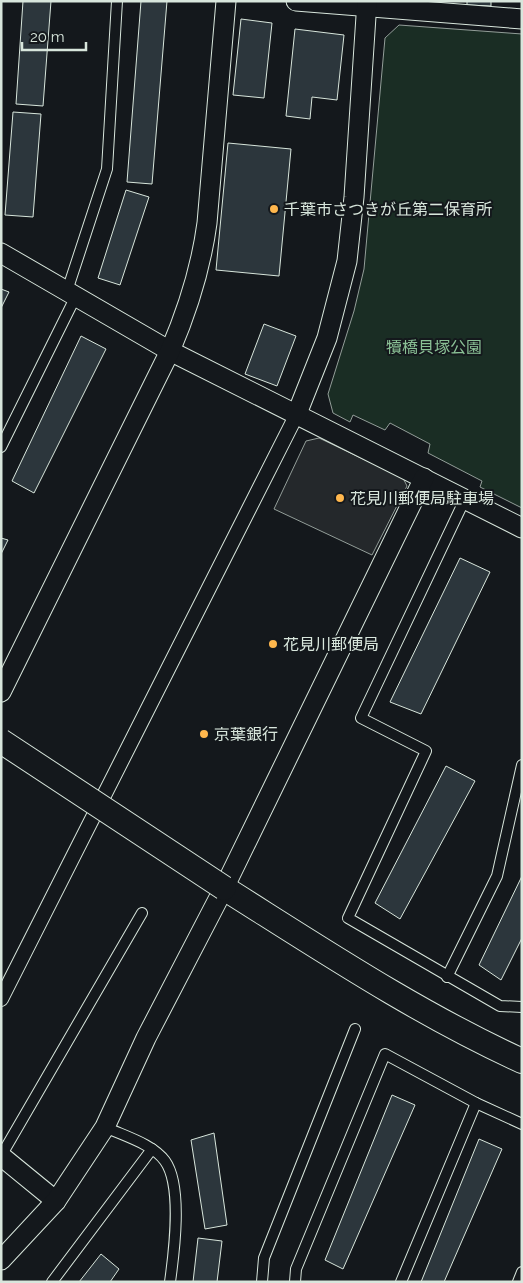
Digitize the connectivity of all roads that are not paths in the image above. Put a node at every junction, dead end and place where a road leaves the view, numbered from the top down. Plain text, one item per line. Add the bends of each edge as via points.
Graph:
1 (117, 1) edge
2 (226, 1) edge
3 (296, 1) edge
4 (366, 4) edge
5 (522, 16) edge
6 (1, 253) edge
7 (72, 293) junction
8 (170, 351) junction
9 (296, 416) junction
10 (1, 447) edge
11 (424, 478) junction
12 (465, 499) junction
13 (522, 528) edge
14 (1, 692) edge
15 (1, 741) edge
16 (522, 765) edge
17 (224, 888) junction
18 (142, 913) dead end
19 (447, 977) junction
20 (1, 999) edge
21 (522, 1007) edge
22 (355, 1029) dead end
23 (522, 1060) edge
24 (476, 1103) junction
25 (522, 1124) edge
26 (105, 1127) junction
27 (152, 1149) junction
28 (1, 1156) edge
29 (56, 1201) junction
30 (1, 1260) edge
31 (522, 1272) edge
32 (52, 1282) edge
33 (170, 1282) edge
34 (262, 1282) edge
35 (295, 1282) edge
36 (401, 1282) edge
37 (518, 1282) edge

1 - 7 lane via 107,169
2 - 8 street via 204,248 188,310
3 - 4 street
4 - 5 street
4 - 9 street via 347,261 327,338
6 - 7 street
7 - 8 street
7 - 10 lane
8 - 9 street
8 - 14 street
9 - 11 street
9 - 20 street
11 - 12 street
11 - 17 street
12 - 13 street
12 - 19 lane via 361,718 426,751 348,918
15 - 17 street, bridge
16 - 19 lane via 497,876
17 - 23 street via 423,1010 482,1043
17 - 26 street via 146,1038
18 - 28 lane
19 - 21 lane via 500,1006
22 - 34 lane via 264,1258
24 - 25 lane
24 - 35 lane via 385,1054 296,1269
24 - 36 lane
26 - 27 lane
26 - 29 street
27 - 32 lane
27 - 33 lane via 165,1160 172,1175 177,1229
28 - 29 street
29 - 30 street
31 - 37 lane

